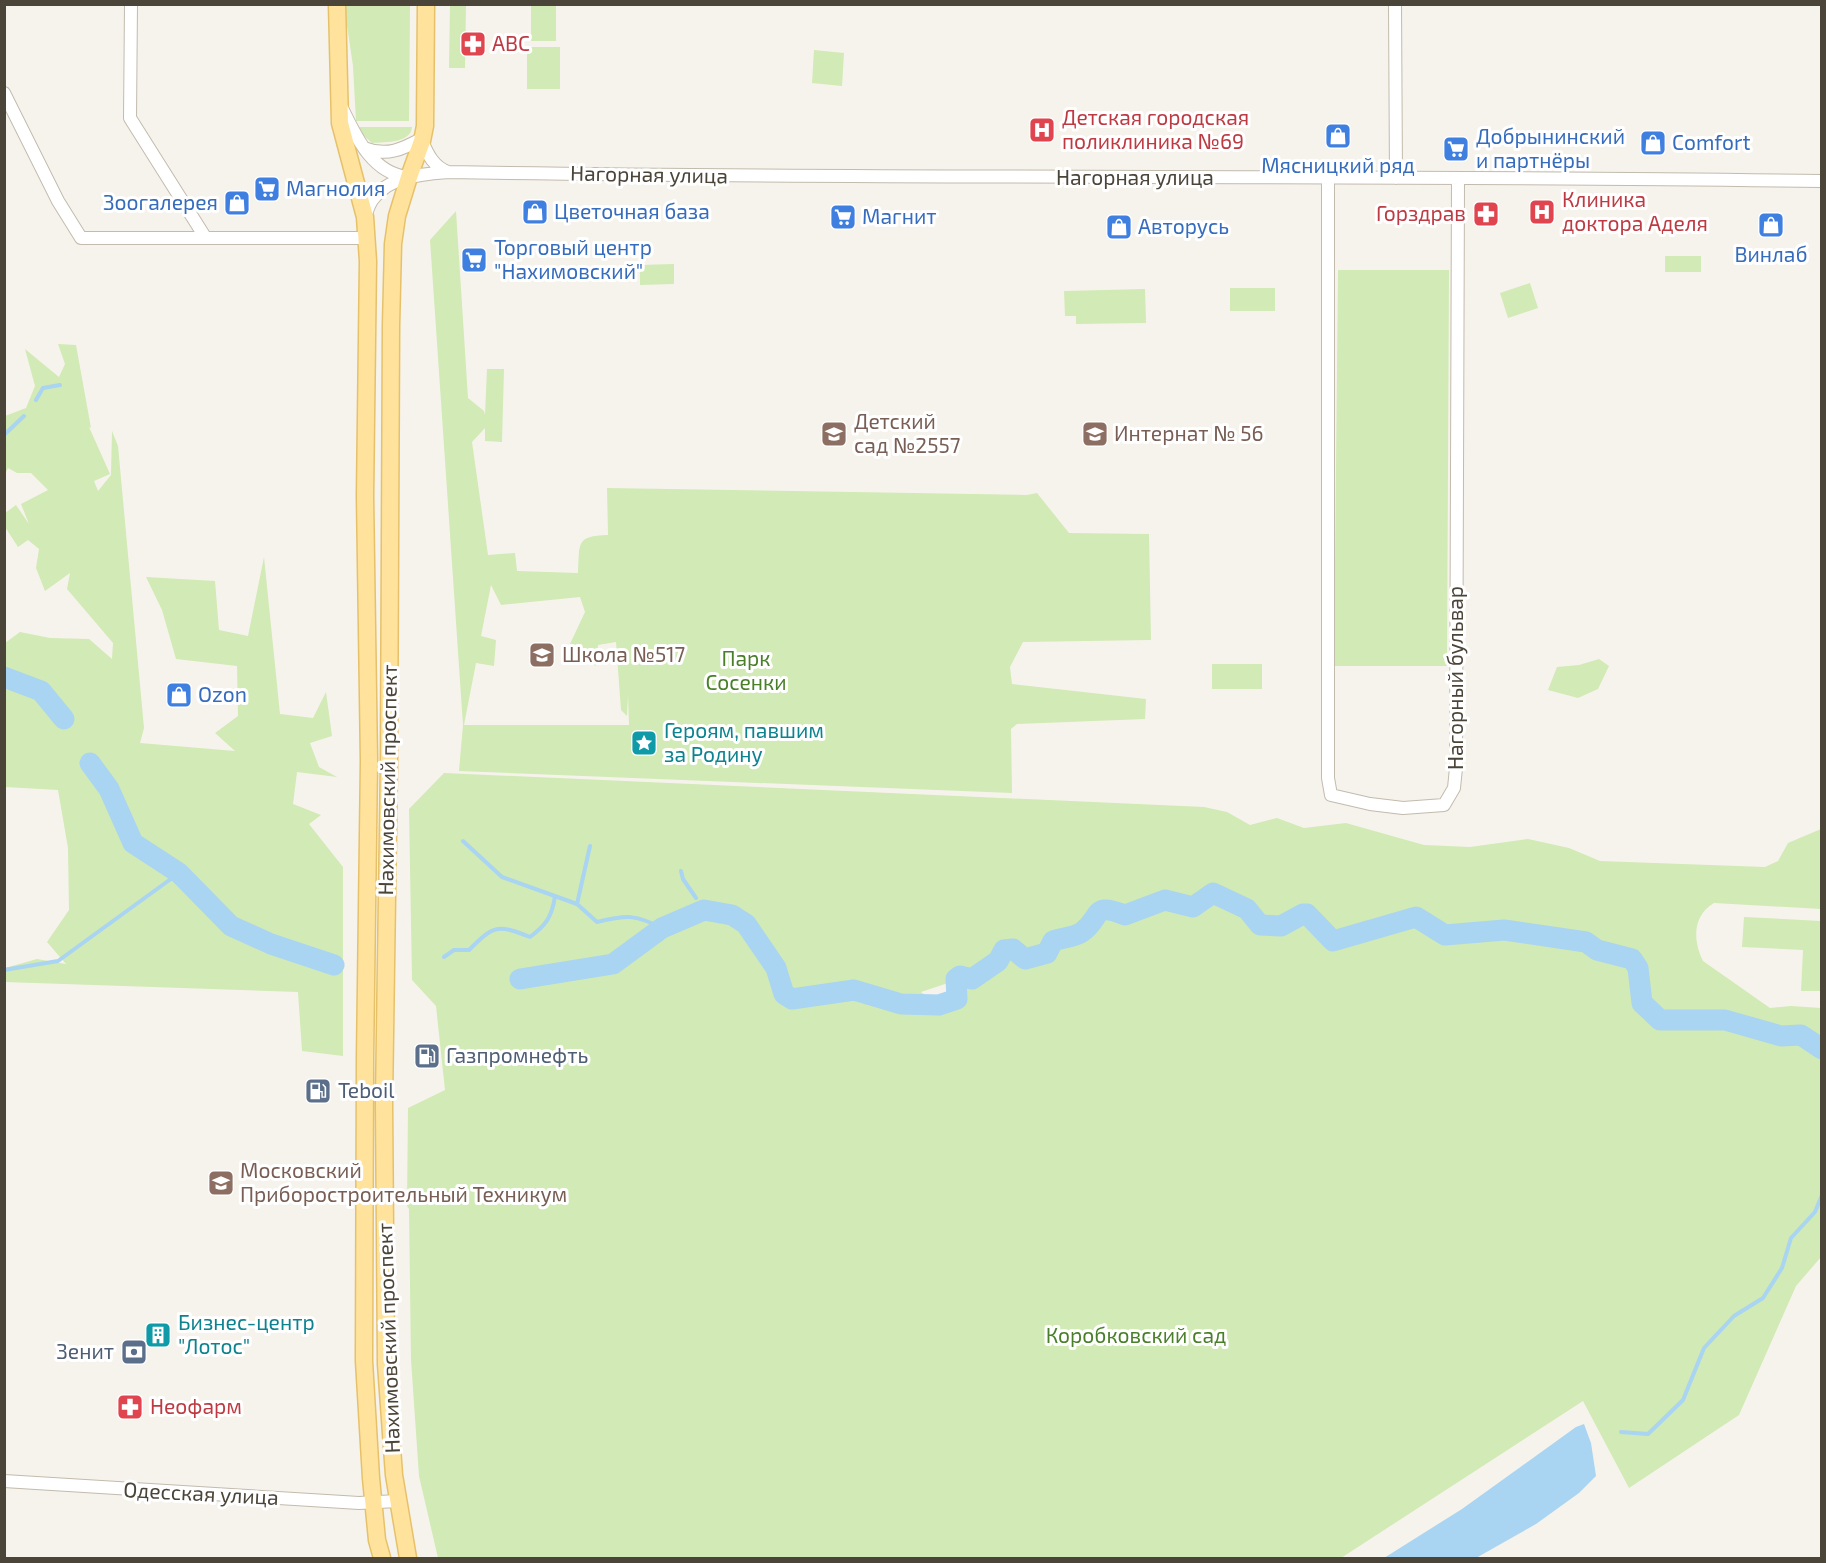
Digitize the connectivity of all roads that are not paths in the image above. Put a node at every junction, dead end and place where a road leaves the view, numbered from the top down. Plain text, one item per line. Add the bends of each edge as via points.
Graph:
1 (130, 4) edge
2 (337, 4) edge
3 (426, 4) edge
4 (1395, 4) edge
5 (4, 93) edge
6 (339, 102) junction
7 (423, 140) junction
8 (363, 147) junction
9 (448, 172) junction
10 (408, 177) junction
11 (1328, 178) junction
12 (1396, 178) junction
13 (1458, 178) junction
14 (1821, 181) edge
15 (365, 217) junction
16 (396, 225) junction
17 (205, 237) junction
18 (367, 238) junction
19 (4, 1480) edge
20 (398, 1502) junction
21 (374, 1503) junction
22 (382, 1558) edge
23 (408, 1558) edge

1 - 17 street via 130,118
2 - 6 main road, Нахимовский проспект
3 - 7 main road, Нахимовский проспект
4 - 12 street
5 - 17 street via 81,238
6 - 8 street, Нахимовский проспект
6 - 15 main road, Нахимовский проспект via 342,132
7 - 8 street via 394,151
7 - 9 street via 433,162
7 - 10 main road, Нахимовский проспект
8 - 10 street via 384,168 399,177
9 - 10 street, Нагорная улица
9 - 11 street, Нагорная улица
9 - 16 street via 413,183
10 - 15 street, Нагорная улица via 379,192
10 - 16 main road, Нахимовский проспект
11 - 12 street, Нагорная улица
11 - 13 street, Нагорный бульвар via 1328,778 1331,795 1403,808 1444,804 1454,788 1456,768
12 - 13 street, Нагорная улица
13 - 14 street, Нагорная улица
15 - 18 main road, Нахимовский проспект
16 - 20 main road, Нахимовский проспект via 391,326 384,1114 386,1364
17 - 18 street
18 - 21 main road, Нахимовский проспект via 369,761 364,1360
19 - 21 street, Одесская улица
20 - 21 street, Одесская улица
20 - 23 main road, Нахимовский проспект
21 - 22 main road, Нахимовский проспект

